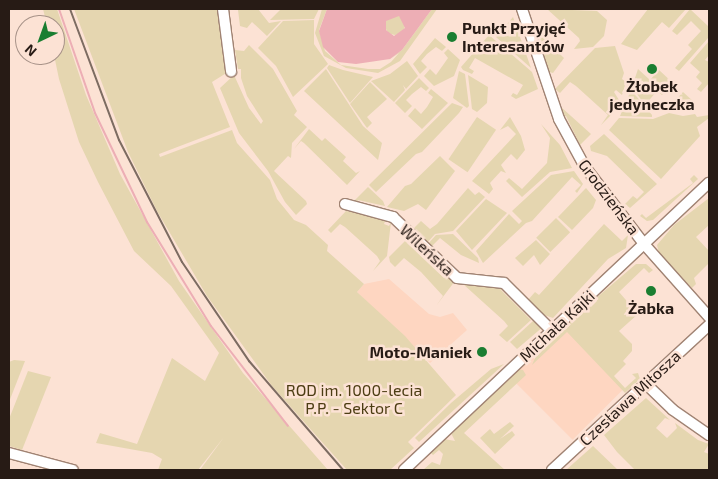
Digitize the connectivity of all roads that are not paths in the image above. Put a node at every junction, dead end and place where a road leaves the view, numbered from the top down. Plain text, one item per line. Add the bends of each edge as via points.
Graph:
1 (223, 9) edge
2 (522, 9) edge
3 (231, 72) dead end
4 (709, 182) edge
5 (345, 204) dead end
6 (644, 244) junction
7 (709, 317) edge
8 (709, 325) edge
9 (552, 331) junction
10 (646, 384) junction
11 (709, 435) edge
12 (9, 453) edge
13 (73, 470) edge
14 (404, 470) edge
15 (552, 470) edge

1 - 3 street
2 - 6 street, Grodzieńska via 566,133 592,179 615,203
4 - 6 street, Michała Kajki
5 - 9 street, Wileńska via 393,217 457,278 506,284
6 - 7 street, Grodzieńska
6 - 9 street, Michała Kajki
8 - 10 street, Czesława Miłosza
9 - 14 street, Michała Kajki
10 - 11 street via 673,410
10 - 15 street, Czesława Miłosza
12 - 13 street

